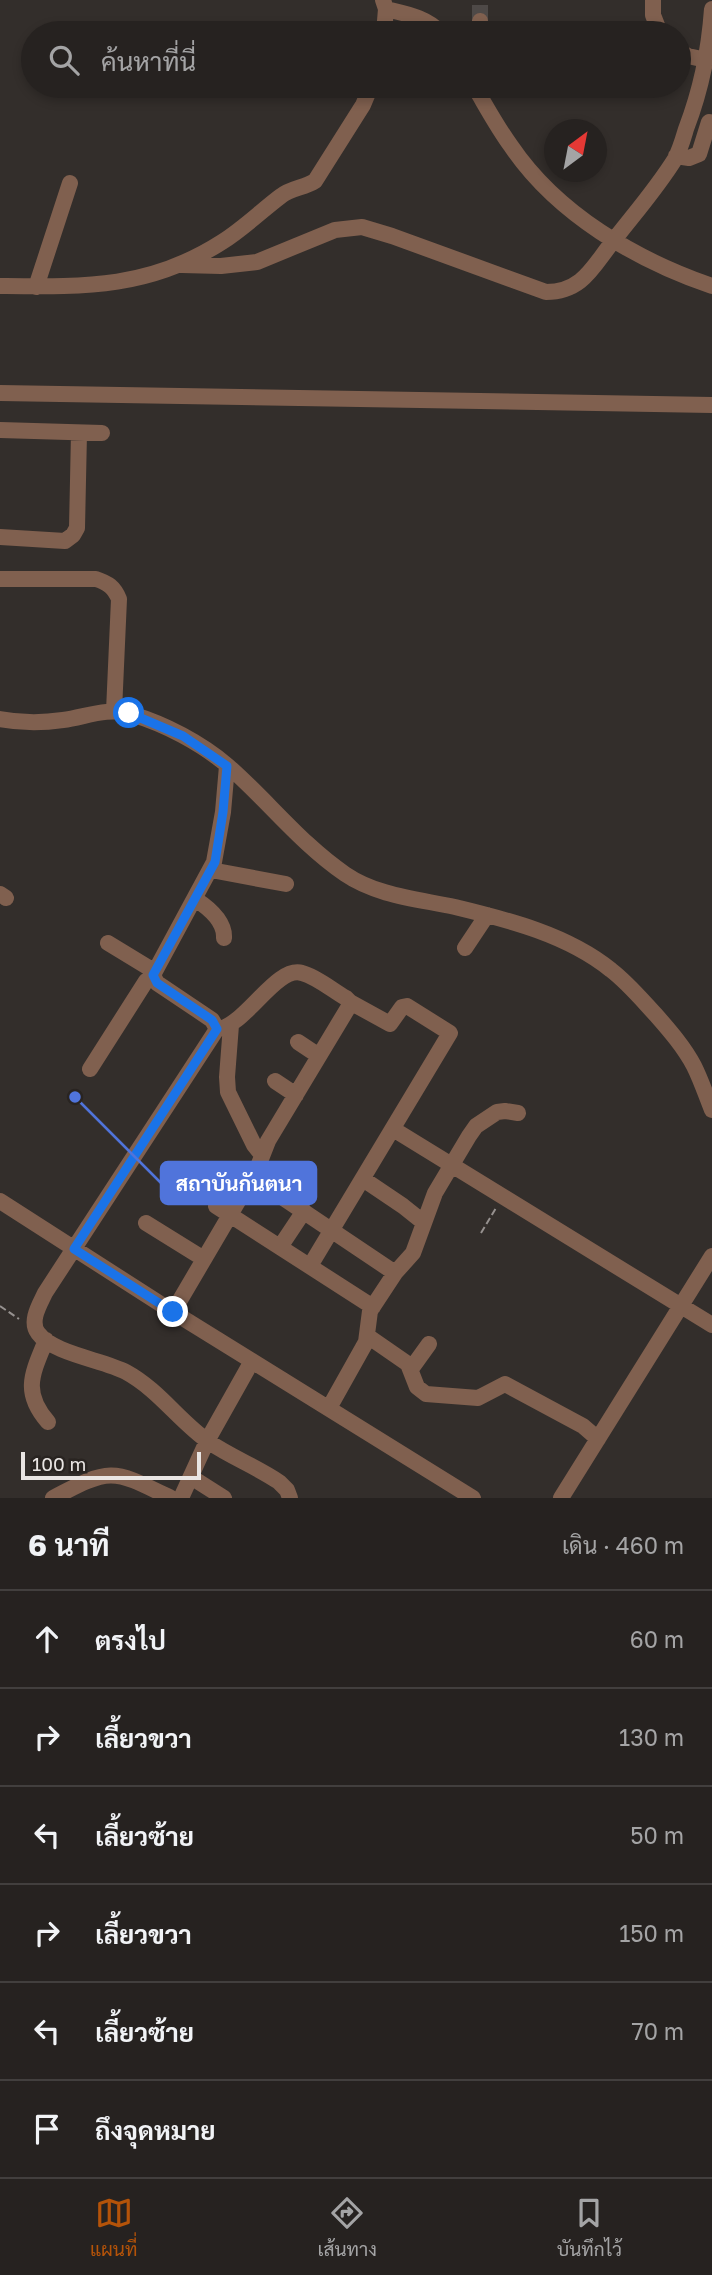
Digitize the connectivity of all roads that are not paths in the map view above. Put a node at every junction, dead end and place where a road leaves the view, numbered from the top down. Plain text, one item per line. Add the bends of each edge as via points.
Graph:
1 (653, 0) edge
2 (712, 0) edge
3 (385, 5) edge
4 (712, 9) edge
5 (425, 21) edge
6 (655, 21) edge
7 (691, 57) edge
8 (706, 60) junction
9 (366, 98) edge
10 (481, 98) edge
11 (691, 117) junction
12 (711, 122) edge
13 (676, 156) junction
14 (70, 183) dead end
15 (614, 240) junction
16 (182, 265) junction
17 (0, 286) edge
18 (712, 286) edge
19 (36, 287) junction
20 (0, 393) edge
21 (712, 405) edge
22 (0, 430) edge
23 (79, 433) junction
24 (102, 433) dead end
25 (0, 537) edge
26 (0, 579) edge
27 (114, 711) junction
28 (0, 719) edge
29 (227, 766) junction
30 (211, 870) junction
31 (286, 884) dead end
32 (195, 899) junction
33 (487, 915) junction
34 (224, 938) dead end
35 (108, 943) dead end
36 (465, 948) dead end
37 (154, 974) junction
38 (350, 1002) junction
39 (224, 1027) junction
40 (298, 1042) dead end
41 (319, 1056) junction
42 (90, 1069) dead end
43 (275, 1081) dead end
44 (296, 1096) junction
45 (712, 1110) edge
46 (518, 1114) dead end
47 (393, 1129) junction
48 (262, 1154) junction
49 (452, 1164) junction
50 (252, 1177) junction
51 (363, 1179) junction
52 (0, 1201) edge
53 (223, 1210) junction
54 (304, 1211) junction
55 (423, 1222) junction
56 (146, 1223) dead end
57 (331, 1230) junction
58 (280, 1247) junction
59 (74, 1249) junction
60 (712, 1256) edge
61 (204, 1259) junction
62 (310, 1266) junction
63 (395, 1273) junction
64 (681, 1306) junction
65 (373, 1307) junction
66 (173, 1312) junction
67 (712, 1325) edge
68 (369, 1336) junction
69 (46, 1340) junction
70 (429, 1344) dead end
71 (252, 1362) junction
72 (411, 1369) junction
73 (328, 1408) junction
74 (48, 1422) dead end
75 (598, 1439) junction
76 (207, 1441) junction
77 (191, 1477) junction
78 (454, 1493) edge
79 (53, 1498) edge
80 (170, 1498) edge
81 (181, 1498) edge
82 (224, 1498) edge
83 (290, 1498) edge
84 (473, 1498) edge
85 (561, 1498) edge

1 - 6 street
2 - 4 street
3 - 5 street
4 - 8 street
7 - 8 street
8 - 11 street
9 - 16 street via 315,181 284,194 223,241
10 - 15 street via 526,166 571,209
11 - 12 street
11 - 13 street
12 - 13 street via 699,154
13 - 15 street
14 - 19 street
15 - 16 street via 580,282 559,292 546,292 362,227 335,230 257,262
15 - 18 street
16 - 19 street via 121,282
17 - 19 street
20 - 21 street
22 - 23 street
23 - 24 street
23 - 25 street via 77,528 73,535 65,541
26 - 27 street via 96,579 115,590 119,599
27 - 28 street via 65,720 21,723
27 - 29 street via 183,736
29 - 30 street
29 - 33 street via 317,853 361,884
30 - 31 street
30 - 32 street
32 - 34 street via 213,912
32 - 37 street
33 - 36 street
33 - 45 street via 535,929 611,969 676,1038 694,1066
35 - 37 street
37 - 39 street via 157,983
37 - 42 street
38 - 39 street via 294,972
38 - 41 street
38 - 47 street via 390,1024 407,1006 450,1033
39 - 48 street via 228,1091
39 - 59 street
40 - 41 street
41 - 44 street
43 - 44 street
44 - 48 street
46 - 49 street via 505,1111 485,1119
47 - 49 street
47 - 51 street
48 - 50 street
49 - 55 street
49 - 64 street
50 - 53 street
50 - 54 street
51 - 55 street
51 - 57 street
52 - 59 street
53 - 58 street
53 - 61 street
54 - 57 street
54 - 58 street
55 - 63 street via 413,1252
56 - 61 street
57 - 62 street
57 - 63 street
58 - 62 street
59 - 66 street
59 - 69 street via 36,1315 38,1334
60 - 64 street
61 - 66 street
62 - 65 street
63 - 65 street
64 - 67 street
64 - 75 street
65 - 68 street
66 - 71 street
68 - 72 street
68 - 73 street
69 - 74 street via 33,1373 31,1394
69 - 76 street via 126,1372 150,1387
70 - 72 street
71 - 73 street
71 - 76 street
72 - 75 street via 417,1387 426,1394 478,1398 506,1384
73 - 78 street
75 - 85 street
76 - 77 street
76 - 83 street via 279,1482
77 - 81 street
77 - 82 street
78 - 84 street
79 - 80 street via 106,1474 128,1477

